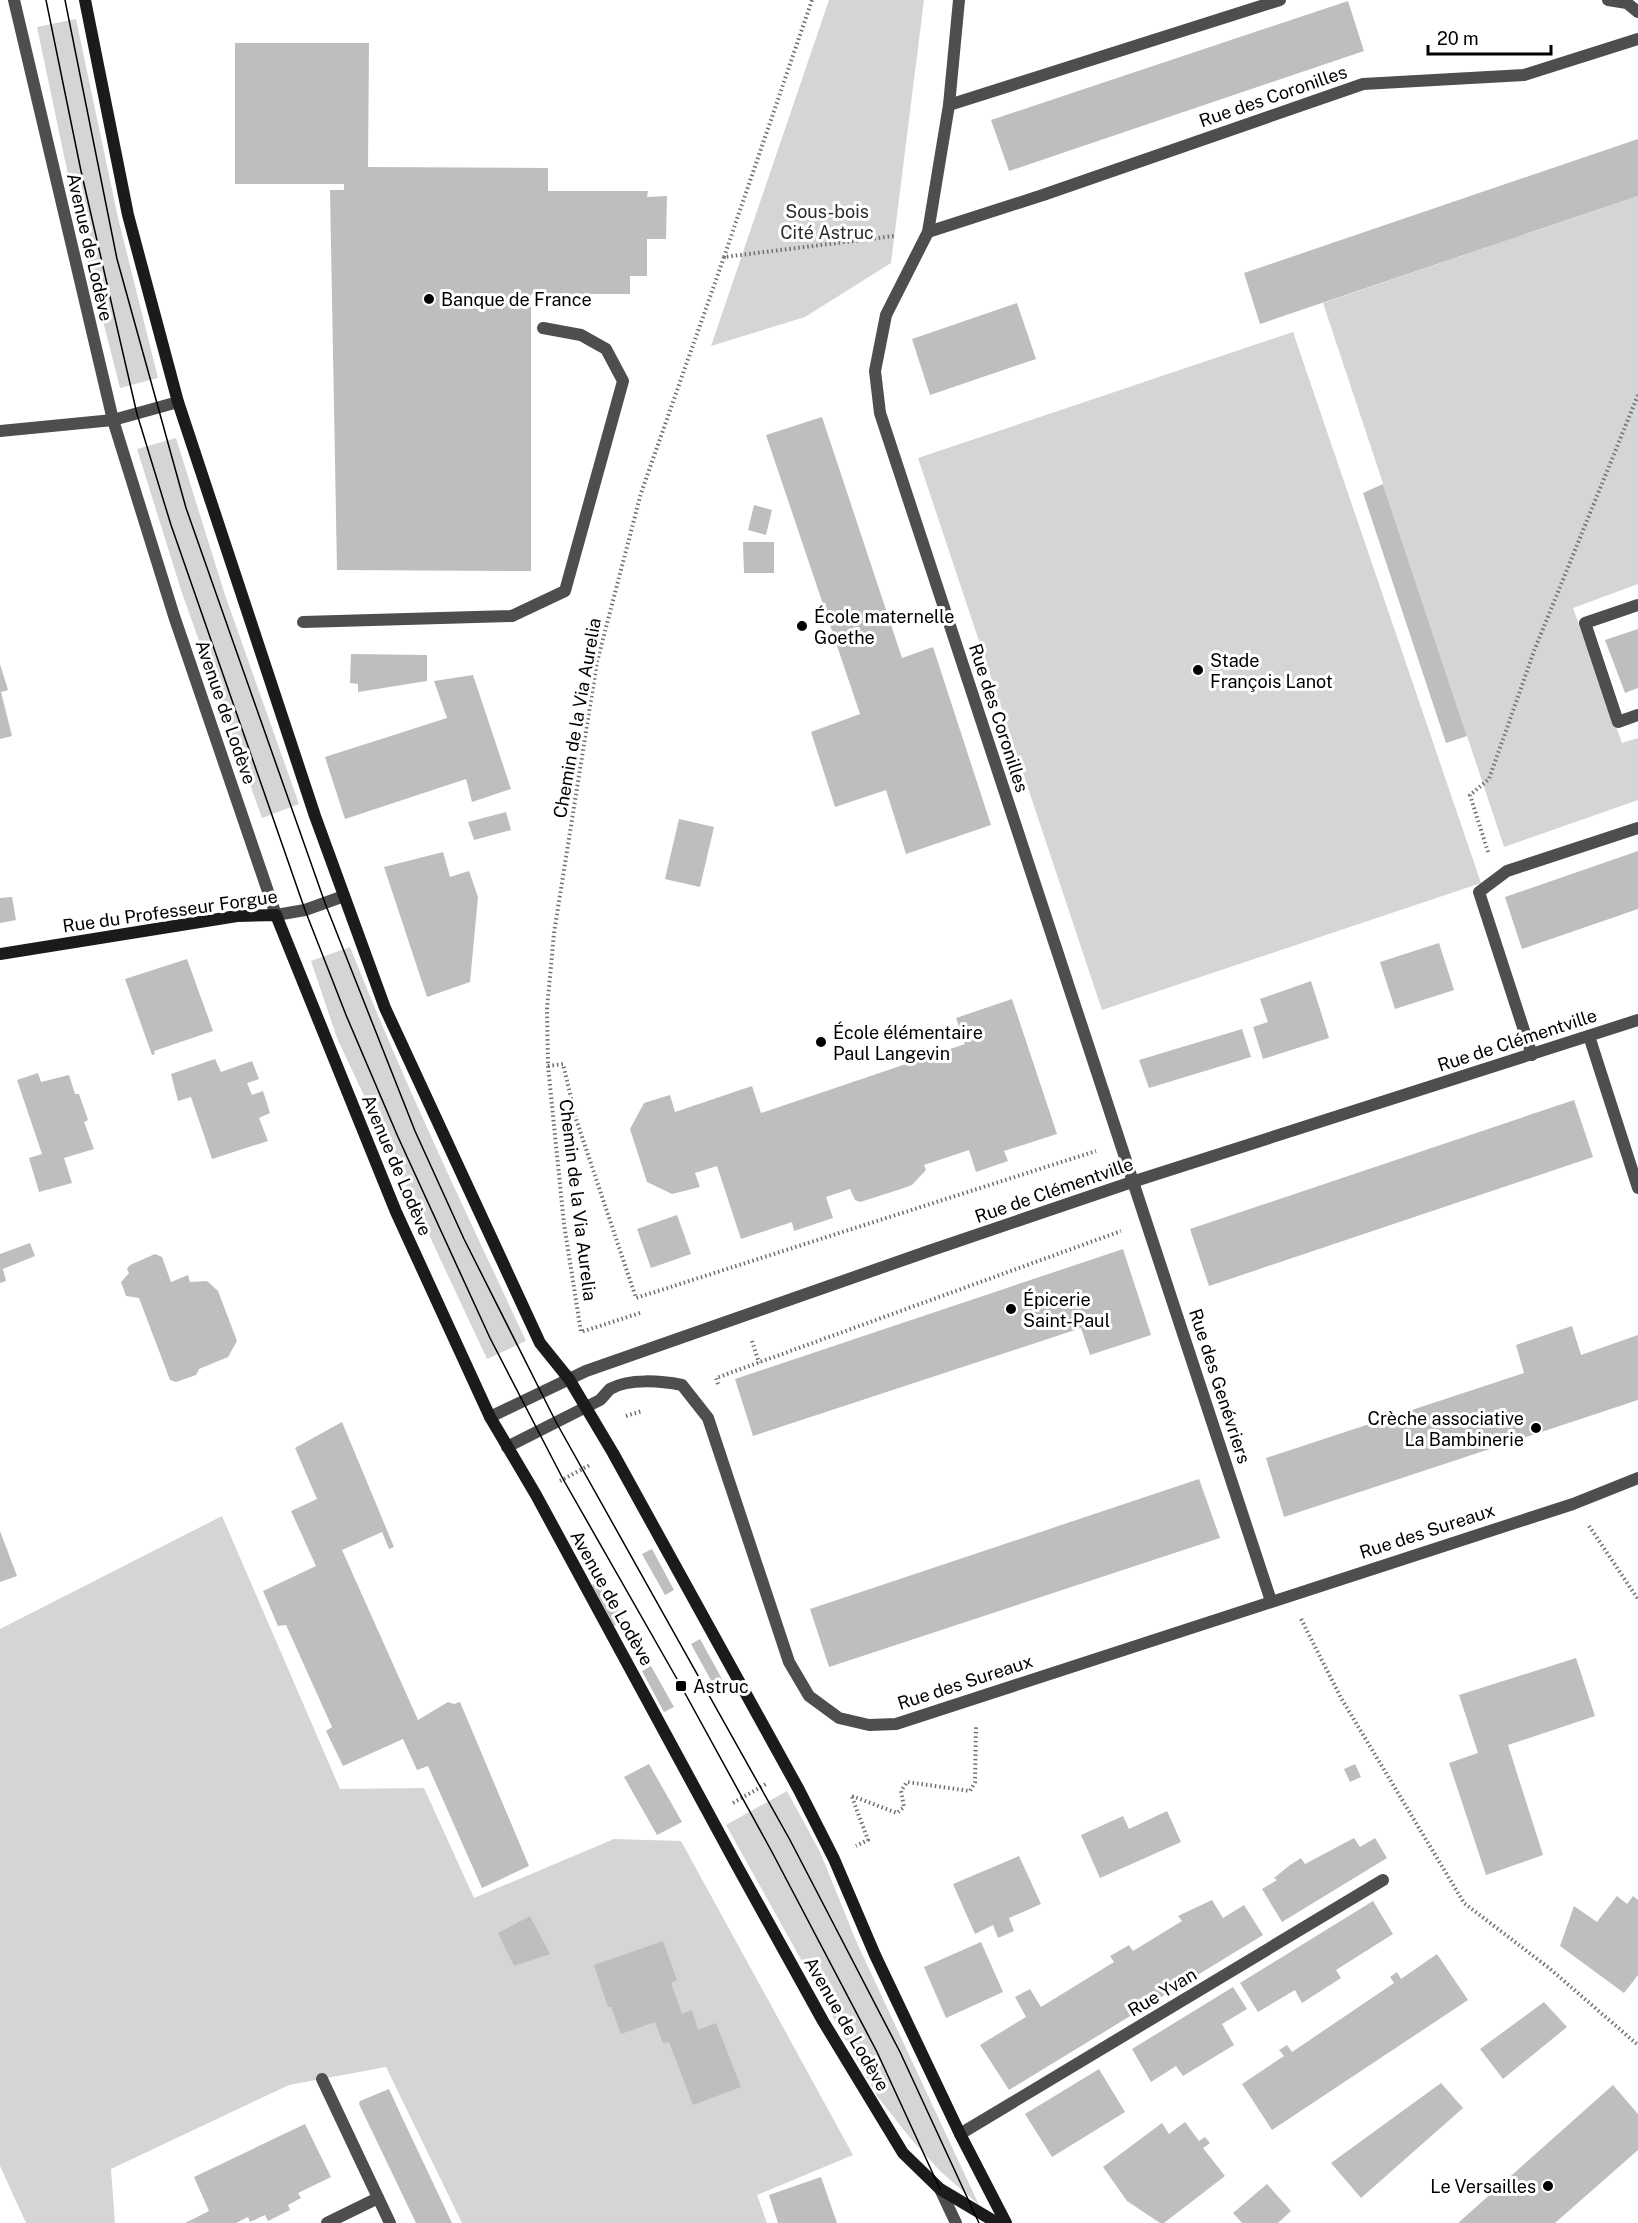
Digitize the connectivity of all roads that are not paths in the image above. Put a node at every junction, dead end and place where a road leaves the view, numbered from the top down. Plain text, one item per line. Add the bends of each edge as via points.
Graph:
1 (14, 0) edge
2 (85, 0) edge
3 (959, 0) edge
4 (1280, 0) edge
5 (1608, 0) edge
6 (1638, 12) edge
7 (1638, 39) edge
8 (949, 105) junction
9 (928, 232) junction
10 (543, 328) dead end
11 (178, 402) junction
12 (113, 420) junction
13 (0, 431) edge
14 (1638, 605) edge
15 (303, 622) dead end
16 (1638, 715) edge
17 (1638, 828) edge
18 (344, 896) junction
19 (276, 915) junction
20 (0, 954) edge
21 (1638, 1020) edge
22 (1589, 1036) junction
23 (1532, 1055) junction
24 (1132, 1182) junction
25 (1638, 1188) edge
26 (570, 1379) junction
27 (585, 1407) junction
28 (490, 1416) junction
29 (507, 1448) junction
30 (1638, 1478) edge
31 (1271, 1601) junction
32 (1383, 1880) dead end
33 (322, 2079) dead end
34 (960, 2134) junction
35 (940, 2188) junction
36 (378, 2198) junction
37 (327, 2223) edge
38 (390, 2223) edge
39 (956, 2223) edge
40 (997, 2223) edge
41 (1006, 2223) edge

1 - 12 street, Avenue de Lodève
2 - 11 street via 128,215
3 - 8 street, Rue des Coronilles
4 - 8 street
5 - 6 street via 1627,3
7 - 9 street, Rue des Coronilles via 1524,75 1363,84
8 - 9 street, Rue des Coronilles
9 - 24 street, Rue des Coronilles via 886,315 875,371 880,412
10 - 15 street via 581,335 606,349 623,381 565,591 512,616
11 - 12 street
11 - 18 street
12 - 13 street
12 - 19 street, Avenue de Lodève via 174,616
14 - 16 street via 1586,623 1618,722
17 - 23 street via 1507,871 1479,892
18 - 19 street, Rue du Professeur Forgue
18 - 26 street via 385,1008 469,1193 540,1343
19 - 20 street, Rue du Professeur Forgue via 237,916
19 - 28 street, Avenue de Lodève via 396,1212
21 - 22 street, Rue de Clémentville
22 - 23 street, Rue de Clémentville
22 - 25 street
23 - 24 street, Rue de Clémentville
24 - 26 street, Rue de Clémentville via 609,1362
24 - 31 street, Rue des Genévriers
26 - 27 street
26 - 28 street, Rue de Clémentville
27 - 29 street, Rue des Sureaux
27 - 31 street, Rue des Sureaux via 600,1400 610,1389 630,1384 659,1381 682,1385 708,1418 789,1662 809,1696 839,1718 869,1725 896,1724
27 - 34 street via 834,1859
28 - 29 street, Avenue de Lodève
29 - 35 street, Avenue de Lodève via 873,2106 903,2153
30 - 31 street, Rue des Sureaux via 1573,1504
32 - 34 street, Rue Yvan
33 - 36 street
34 - 41 street
35 - 39 street
35 - 40 street, Avenue de Lodève
36 - 37 street
36 - 38 street

